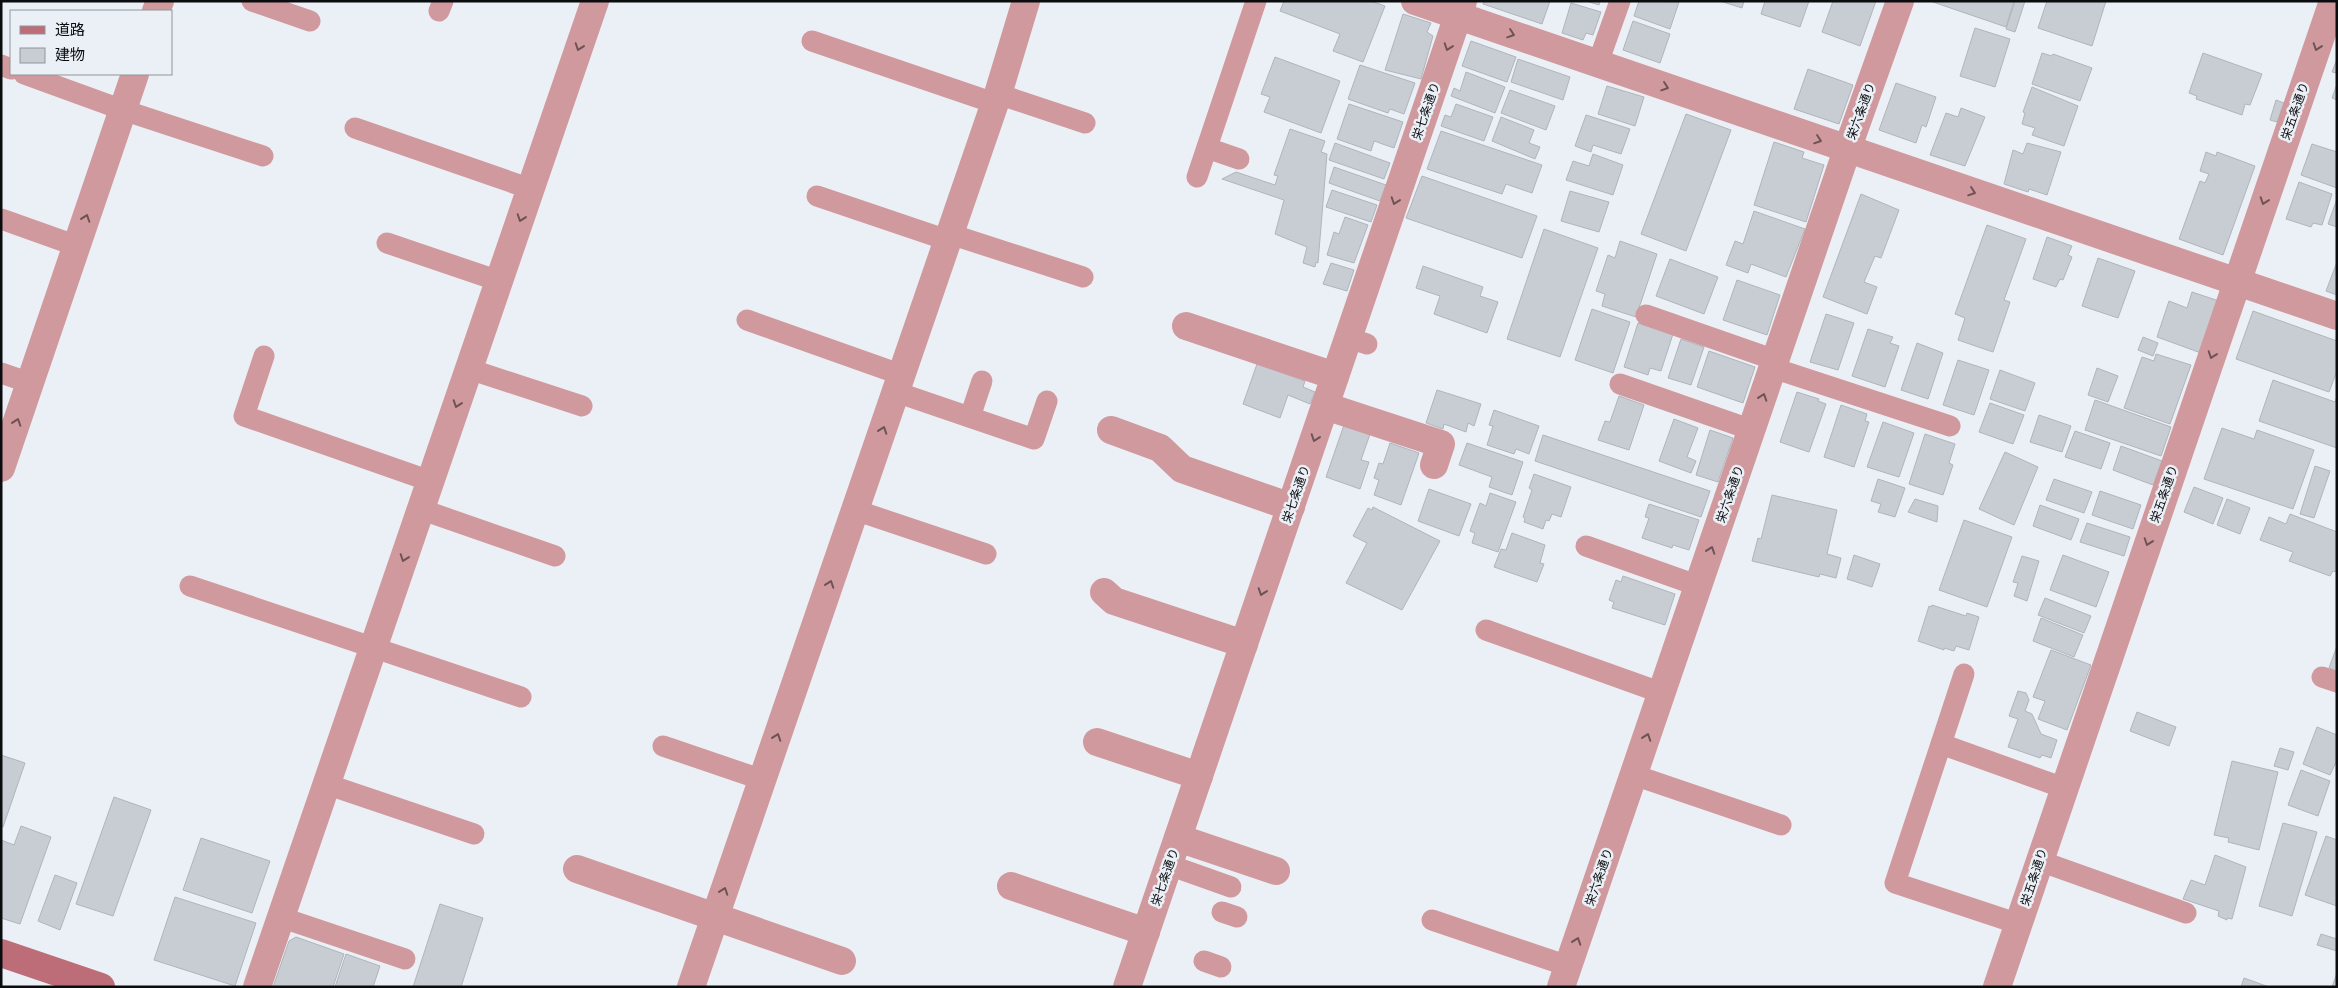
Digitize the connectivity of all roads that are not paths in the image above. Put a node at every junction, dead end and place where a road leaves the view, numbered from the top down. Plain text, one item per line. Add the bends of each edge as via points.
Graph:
1 (252, 1) edge
2 (1026, 1) edge
3 (1256, 1) edge
4 (1415, 1) edge
5 (1620, 1) edge
6 (1900, 1) edge
7 (2333, 1) edge
8 (591, 2) edge
9 (1461, 9) edge
10 (310, 20) dead end
11 (812, 41) dead end
12 (1598, 64) junction
13 (27, 75) edge
14 (135, 75) edge
15 (996, 98) junction
16 (123, 110) junction
17 (1085, 123) dead end
18 (355, 128) dead end
19 (1207, 148) junction
20 (1847, 150) junction
21 (262, 156) dead end
22 (1238, 159) dead end
23 (1197, 177) dead end
24 (531, 189) junction
25 (816, 196) dead end
26 (1, 219) edge
27 (949, 237) junction
28 (387, 243) dead end
29 (77, 246) junction
30 (1084, 277) dead end
31 (499, 281) junction
32 (2237, 281) junction
33 (1646, 315) dead end
34 (2337, 316) edge
35 (747, 320) dead end
36 (1186, 326) dead end
37 (264, 356) dead end
38 (1774, 364) junction
39 (469, 369) junction
40 (1, 373) edge
41 (1335, 376) junction
42 (982, 381) dead end
43 (30, 383) junction
44 (899, 383) junction
45 (1620, 384) dead end
46 (1047, 401) dead end
47 (582, 406) dead end
48 (1325, 406) junction
49 (970, 417) junction
50 (1950, 426) dead end
51 (1110, 430) dead end
52 (1752, 430) junction
53 (1434, 465) dead end
54 (1, 468) edge
55 (430, 480) junction
56 (1291, 507) junction
57 (420, 509) junction
58 (855, 510) junction
59 (1586, 546) dead end
60 (986, 554) dead end
61 (555, 556) dead end
62 (190, 586) dead end
63 (1699, 586) junction
64 (1104, 592) dead end
65 (1486, 630) dead end
66 (1244, 644) junction
67 (373, 647) junction
68 (1964, 674) dead end
69 (1662, 693) junction
70 (520, 697) dead end
71 (1097, 742) dead end
72 (1941, 744) junction
73 (663, 746) dead end
74 (1634, 775) junction
75 (1199, 776) junction
76 (763, 780) junction
77 (326, 784) junction
78 (2064, 788) junction
79 (1781, 825) dead end
80 (474, 834) dead end
81 (1178, 838) junction
82 (2040, 861) junction
83 (1169, 865) junction
84 (577, 869) dead end
85 (1276, 871) dead end
86 (1011, 886) dead end
87 (1231, 887) dead end
88 (2186, 913) dead end
89 (280, 917) junction
90 (715, 917) junction
91 (1432, 920) dead end
92 (2018, 924) junction
93 (1146, 932) junction
94 (1, 953) edge
95 (405, 959) dead end
96 (842, 961) dead end
97 (1565, 977) edge
98 (101, 987) edge
99 (257, 987) edge
100 (692, 987) edge
101 (1127, 987) edge
102 (1997, 987) edge

1 - 10 lane
2 - 15 street
3 - 19 lane
4 - 9 street
5 - 12 lane
6 - 20 street, 栄六条通り
7 -> 32 street, 栄五条通り
8 -> 24 street
9 -> 12 street
9 -> 41 street, 栄七条通り via 1357,341
11 - 15 lane
12 -> 20 street
13 - 16 lane
14 - 16 street
15 - 17 lane
15 - 27 street
16 - 21 lane
29 -> 16 street
18 - 24 lane
19 - 22 lane
19 - 23 lane
20 -> 32 street
20 - 38 street, 栄六条通り
24 -> 31 street
25 - 27 lane
26 - 29 lane
27 - 30 lane
27 - 44 street
28 - 31 lane
29 - 43 street
31 - 39 street
32 - 34 street
32 -> 78 street, 栄五条通り
33 - 38 lane
35 - 44 lane
36 - 41 street
37 - 55 lane via 244,416
38 - 50 lane
52 -> 38 street, 栄六条通り
39 - 47 lane
39 -> 55 street
40 - 43 lane
41 - 48 street, 栄七条通り
42 - 49 lane
54 -> 43 street
44 - 49 lane
58 -> 44 street
45 - 52 lane
46 - 49 lane via 1034,439
48 - 53 street via 1441,444
48 -> 56 street, 栄七条通り
51 - 56 street via 1160,448 1182,469
63 -> 52 street, 栄六条通り
55 - 57 street
56 -> 66 street, 栄七条通り
57 - 61 lane
57 -> 67 street
58 - 60 lane
76 -> 58 street
59 - 63 lane
62 - 67 lane
63 - 69 street, 栄六条通り
64 - 66 street via 1114,601
65 - 69 lane
66 - 75 street, 栄七条通り
67 - 70 lane
67 - 77 street
68 - 72 lane
74 -> 69 street, 栄六条通り
71 - 75 street
72 - 78 lane
72 - 92 lane via 1895,883
73 - 76 lane
74 - 79 lane
97 -> 74 street, 栄六条通り
75 - 81 street, 栄七条通り
90 -> 76 street
77 - 80 lane
77 - 89 street
78 - 82 street, 栄五条通り
81 - 83 street, 栄七条通り
81 - 85 street
82 - 88 lane
82 - 92 street, 栄五条通り
83 - 87 lane
83 - 93 street, 栄七条通り
84 - 90 street
86 - 93 street
89 - 95 lane
89 - 99 street
90 - 96 street
90 - 100 street
91 - 97 lane
92 - 102 street, 栄五条通り
93 - 101 street, 栄七条通り
94 - 98 street

